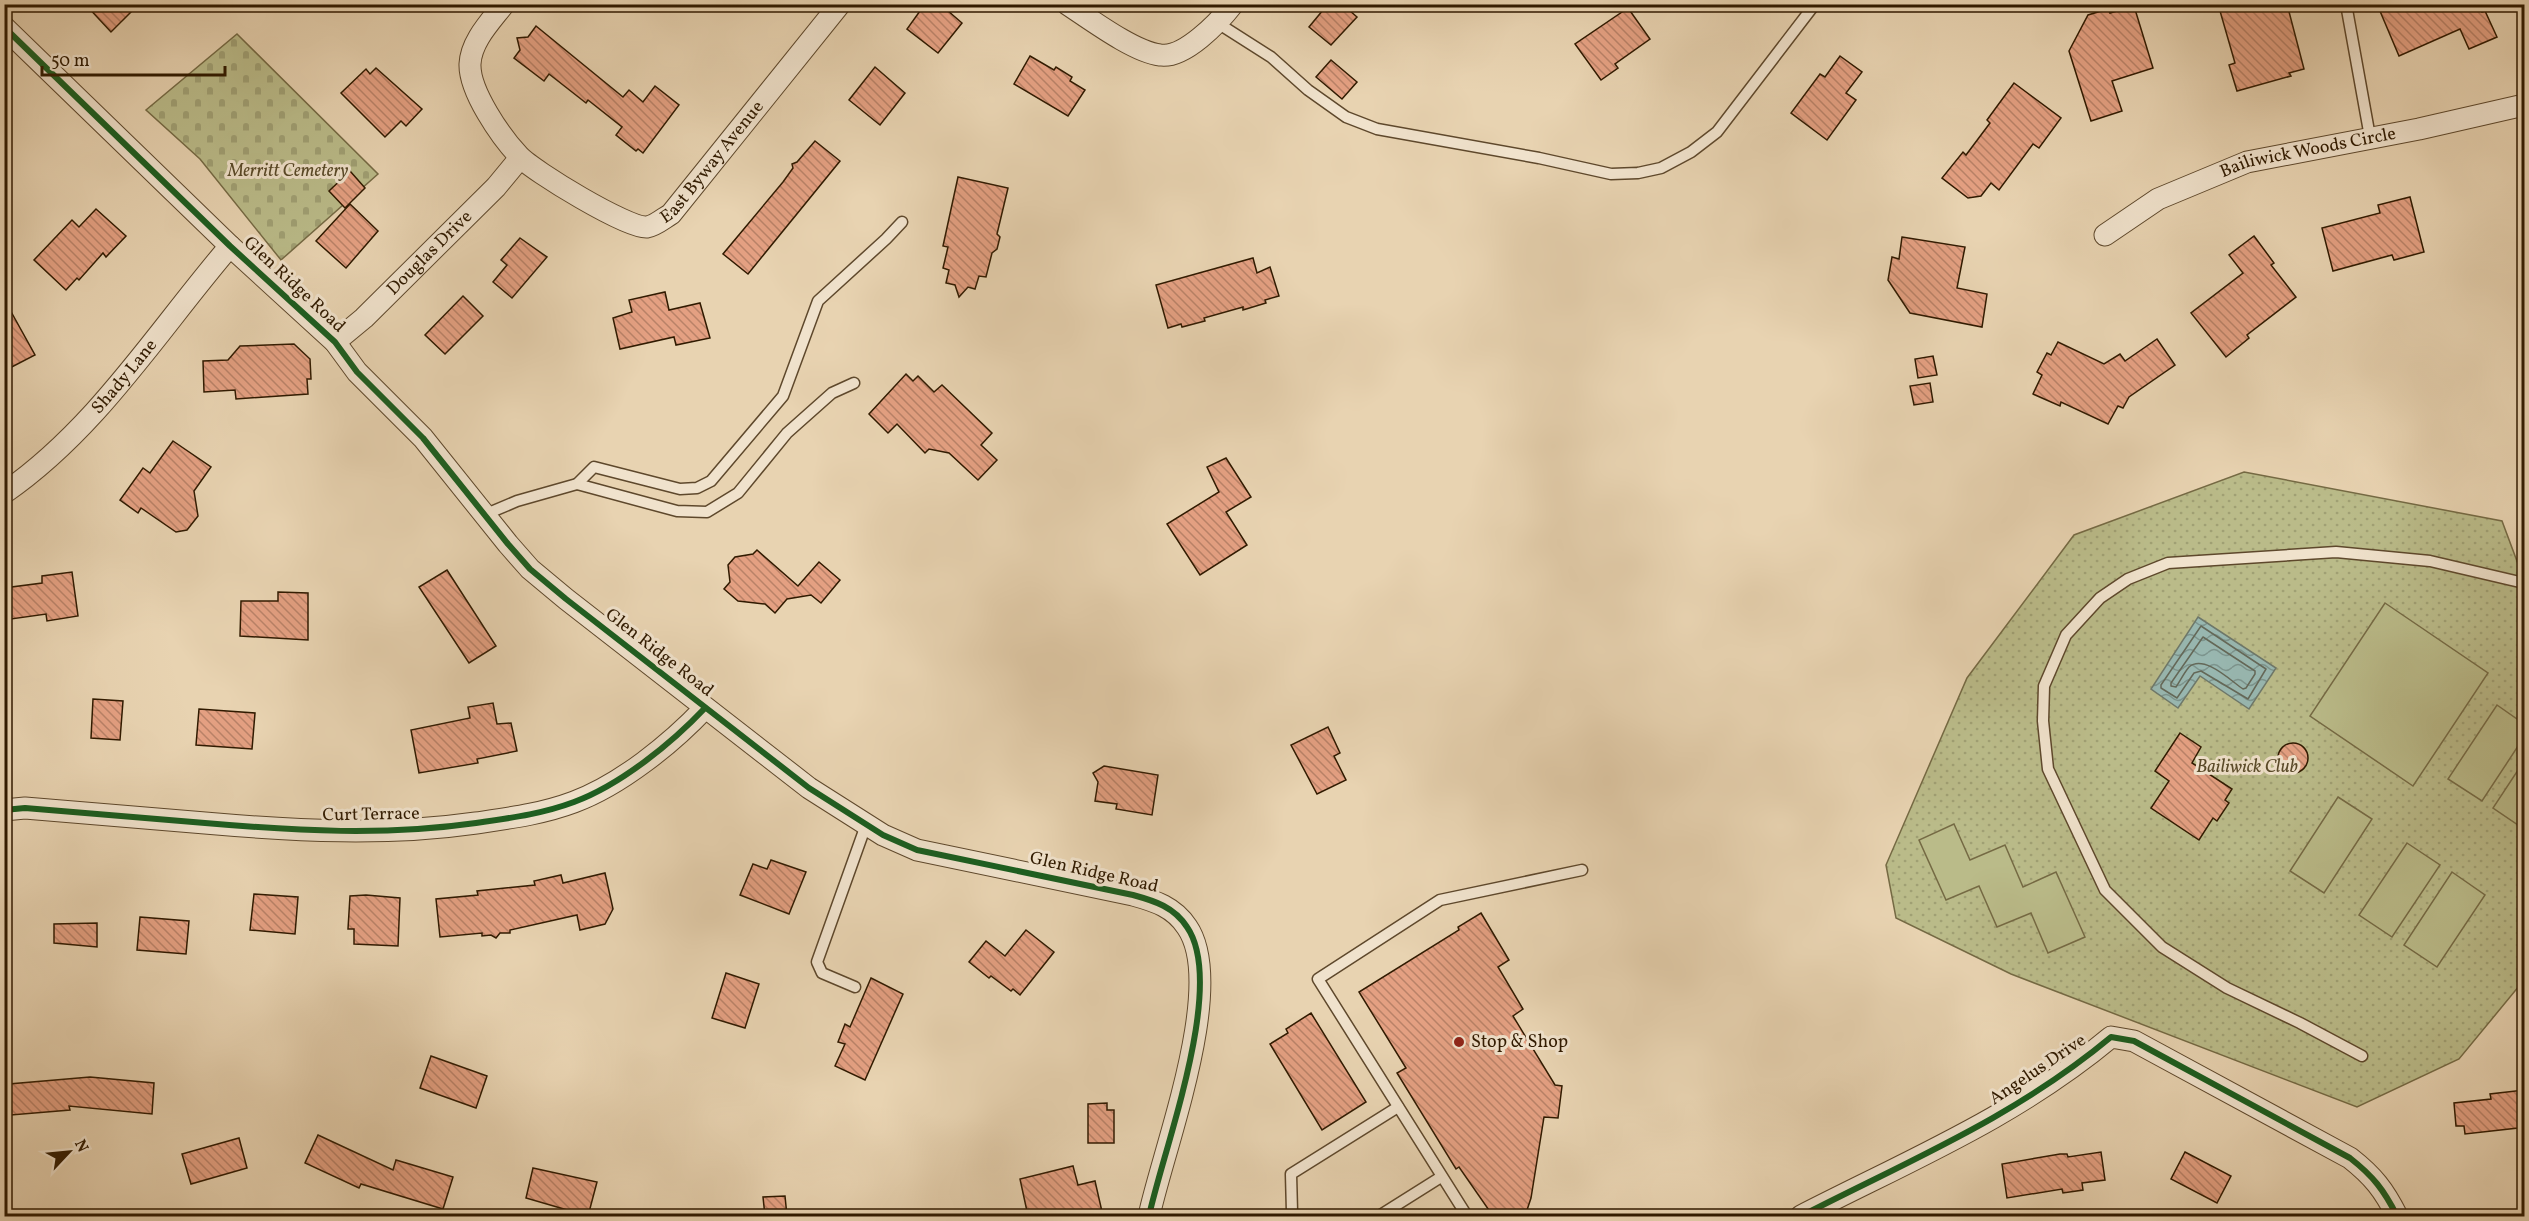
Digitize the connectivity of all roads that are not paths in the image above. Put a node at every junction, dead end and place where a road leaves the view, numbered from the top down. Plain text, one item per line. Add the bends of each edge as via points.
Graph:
1 (504, 4) edge
2 (840, 4) edge
3 (1067, 4) edge
4 (1233, 4) edge
5 (1815, 4) edge
6 (2346, 4) edge
7 (1216, 22) junction
8 (4, 27) edge
9 (2524, 105) edge
10 (2370, 137) junction
11 (520, 158) junction
12 (902, 222) dead end
13 (2105, 235) dead end
14 (230, 246) junction
15 (334, 342) junction
16 (854, 382) dead end
17 (577, 483) junction
18 (4, 493) edge
19 (484, 515) junction
20 (2524, 583) edge
21 (705, 708) junction
22 (4, 810) edge
23 (866, 825) junction
24 (1582, 870) dead end
25 (855, 987) dead end
26 (2362, 1056) dead end
27 (1398, 1107) junction
28 (1442, 1177) junction
29 (1294, 1214) edge
30 (1149, 1216) edge
31 (1280, 1216) edge
32 (1379, 1216) edge
33 (1467, 1216) edge
34 (1801, 1216) edge
35 (2397, 1216) edge

1 - 11 street via 478,38 470,64 478,95
2 - 11 street, East Byway Avenue via 671,214 649,227 634,226 604,212
3 - 7 street via 1133,45 1159,56 1190,46
4 - 7 street
5 - 7 lane via 1717,132 1661,168 1620,174 1367,125 1346,117 1271,57
6 - 10 lane
8 - 14 street, Glen Ridge Road
9 - 10 street, Bailiwick Woods Circle
10 - 13 street, Bailiwick Woods Circle via 2247,162 2158,199
11 - 15 street, Douglas Drive via 496,188 364,318
12 - 17 lane via 818,301 783,396 711,481 697,488 680,489 594,466
14 - 15 street, Glen Ridge Road
14 - 18 street, Shady Lane via 138,362 62,447
15 - 19 street, Glen Ridge Road via 357,372 423,438
16 - 17 lane via 832,393 787,433 738,493 707,512 677,511
17 - 19 lane
19 - 21 street, Glen Ridge Road via 530,569
20 - 26 lane via 2430,561 2336,552 2168,562 2128,579 2100,598 2066,634 2044,686 2048,769 2105,890 2162,947 2227,988
21 - 22 street, Curt Terrace via 688,726 607,787 536,814 448,827 308,832 25,808
21 - 23 street, Glen Ridge Road via 809,788
23 - 25 lane via 817,962 822,973
23 - 30 street, Glen Ridge Road via 917,850 1163,903 1188,928 1198,950 1200,988 1191,1057
24 - 27 lane via 1440,900 1318,978
27 - 28 lane
27 - 29 lane via 1291,1174
28 - 32 lane
28 - 33 lane
29 - 31 lane
34 - 35 street, Angelus Drive via 2009,1110 2111,1037 2134,1041 2350,1158 2372,1175

